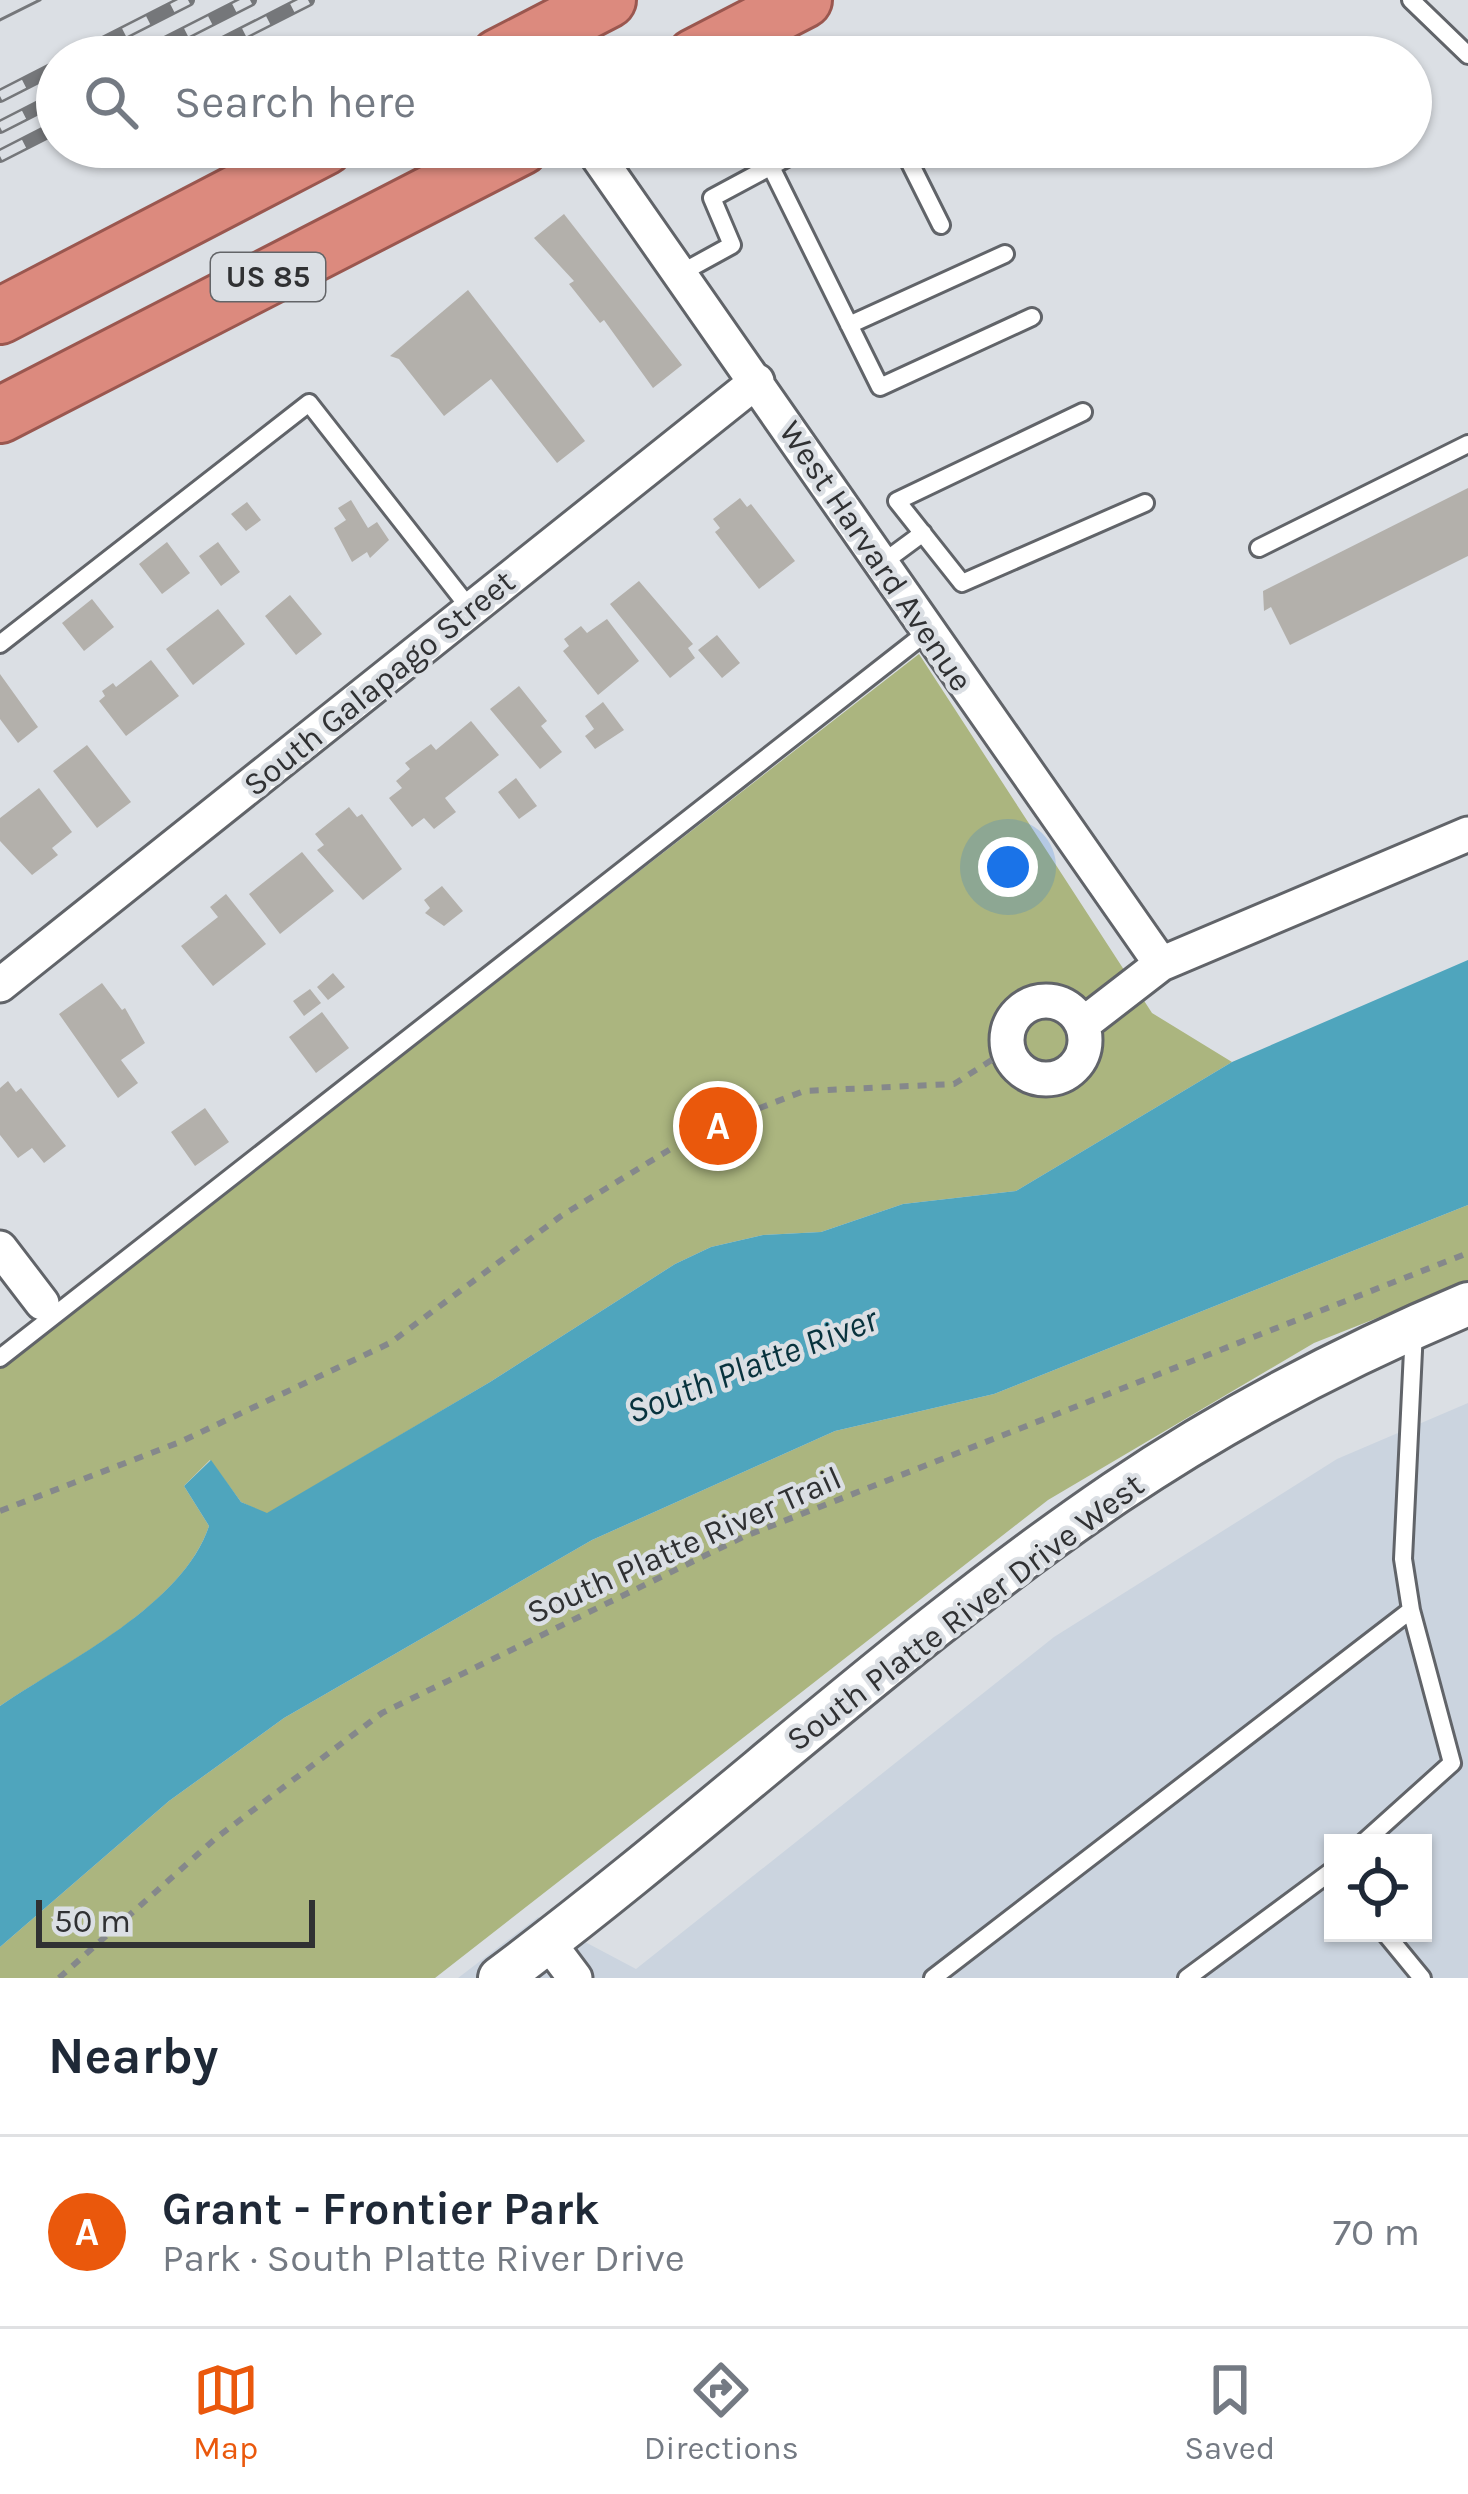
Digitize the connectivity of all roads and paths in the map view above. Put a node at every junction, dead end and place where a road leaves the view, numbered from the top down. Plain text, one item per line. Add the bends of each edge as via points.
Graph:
1 (608, 0) edge
2 (804, 0) edge
3 (1412, 0) edge
4 (539, 36) edge
5 (735, 36) edge
6 (1468, 55) edge
7 (285, 168) edge
8 (480, 168) edge
9 (606, 168) edge
10 (767, 168) edge
11 (772, 168) edge
12 (912, 168) edge
13 (941, 225) dead end
14 (1005, 254) dead end
15 (681, 273) junction
16 (0, 316) edge
17 (1032, 317) dead end
18 (849, 325) junction
19 (758, 381) junction
20 (1083, 412) dead end
21 (0, 415) edge
22 (1468, 444) edge
23 (1144, 503) dead end
24 (923, 533) junction
25 (1259, 548) dead end
26 (881, 564) junction
27 (471, 610) junction
28 (927, 632) junction
29 (0, 644) edge
30 (1468, 834) edge
31 (1161, 964) junction
32 (0, 985) edge
33 (1082, 1025) junction
34 (1009, 1049) junction
35 (0, 1248) edge
36 (1468, 1253) edge
37 (42, 1303) dead end
38 (1468, 1304) edge
39 (1414, 1327) junction
40 (0, 1358) edge
41 (0, 1511) edge
42 (1411, 1610) junction
43 (1373, 1834) edge
44 (1324, 1877) edge
45 (548, 1942) junction
46 (1392, 1942) edge
47 (59, 1978) edge
48 (500, 1978) edge
49 (575, 1978) edge
50 (933, 1978) edge
51 (1186, 1978) edge
52 (1422, 1978) edge

1 - 4 highway
2 - 5 highway
3 - 6 lane
7 - 16 highway, US 85
8 - 21 highway, US 85
9 - 15 street, West Harvard Avenue
10 - 15 lane via 712,198 732,245
11 - 18 lane
12 - 13 lane
14 - 18 lane
15 - 19 street, West Harvard Avenue
17 - 18 lane via 880,387
19 - 26 street, West Harvard Avenue
19 - 27 street, South Galapago Street
20 - 24 lane via 897,501
22 - 25 lane
23 - 24 lane via 962,584
24 - 26 lane
26 - 28 street, West Harvard Avenue
27 - 29 lane via 309,403
27 - 32 street, South Galapago Street
28 - 31 street, West Harvard Avenue
28 - 40 lane
30 - 31 street
31 - 33 street
33 - 34 street via 1065,1006 1040,1001 1010,1024
33 - 34 street via 1078,1062 1058,1076 1022,1070
34 - 41 path via 954,1084 804,1091 700,1131 561,1216 390,1343 180,1442
35 - 37 street
36 - 47 path, South Platte River Trail via 743,1537 382,1713 216,1838
38 - 39 street, South Platte River Drive West
39 - 42 lane via 1403,1559
39 - 45 street, South Platte River Drive West via 1224,1424 1113,1495 865,1683
42 - 43 lane via 1452,1763
42 - 50 lane
44 - 51 lane
45 - 48 street, South Platte River Drive West
45 - 49 street
46 - 52 lane

